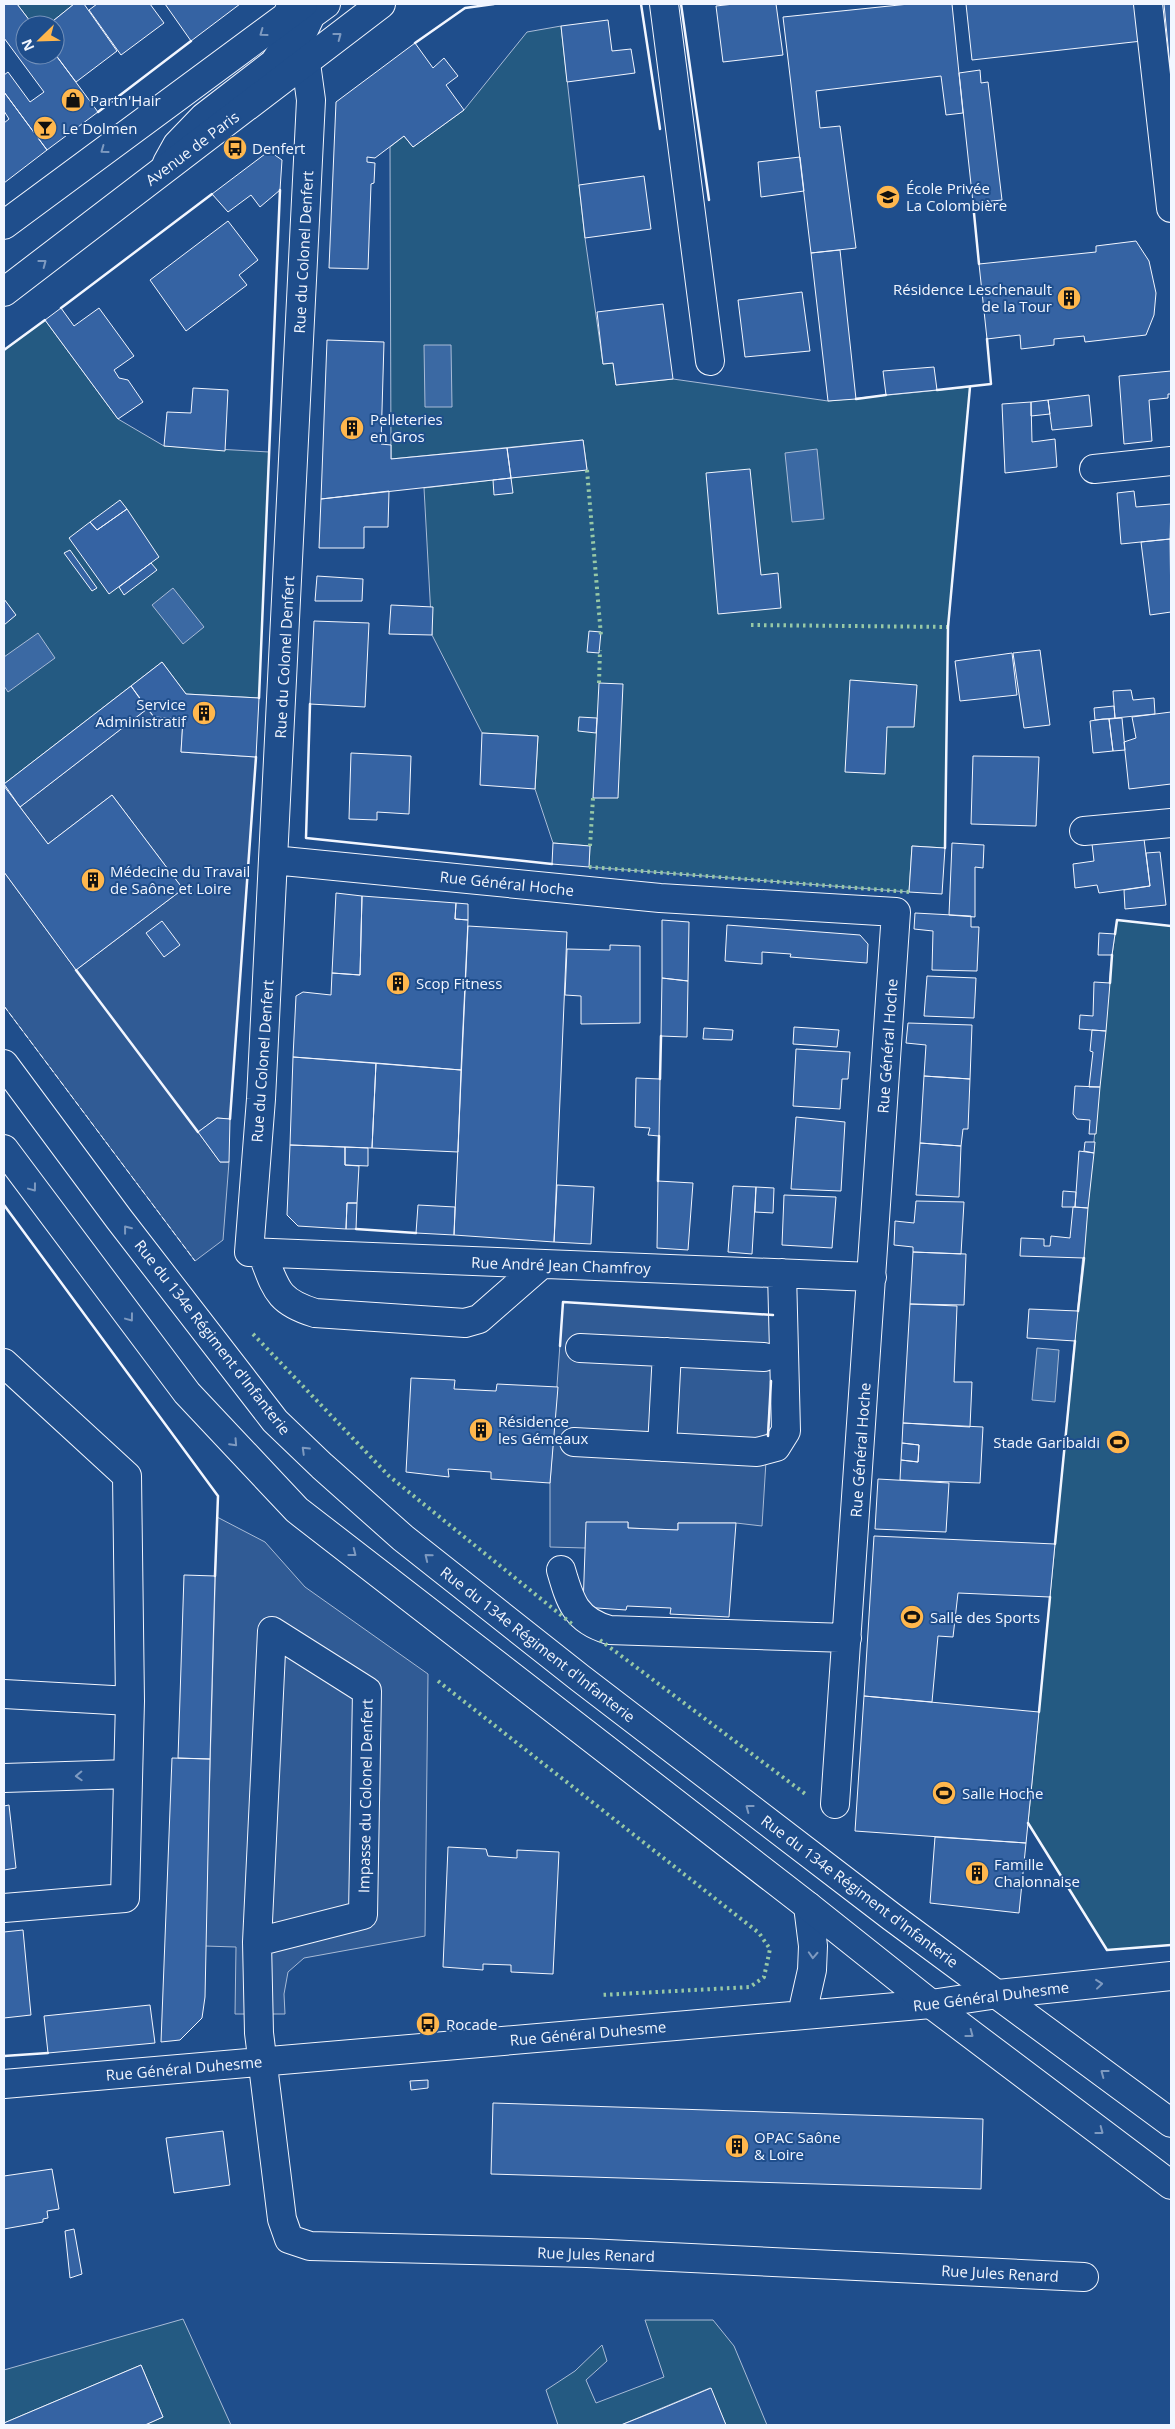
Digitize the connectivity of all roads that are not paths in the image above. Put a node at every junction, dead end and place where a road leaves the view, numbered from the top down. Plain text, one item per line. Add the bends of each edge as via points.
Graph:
1 (326, 4) edge
2 (381, 4) edge
3 (664, 4) edge
4 (1148, 4) edge
5 (292, 7) edge
6 (306, 61) junction
7 (164, 169) junction
8 (1171, 208) edge
9 (4, 225) edge
10 (4, 292) edge
11 (710, 361) dead end
12 (1171, 461) edge
13 (1094, 469) dead end
14 (1171, 823) edge
15 (1084, 831) dead end
16 (273, 860) junction
17 (4, 1064) edge
18 (4, 1149) edge
19 (256, 1253) junction
20 (542, 1264) junction
21 (782, 1273) junction
22 (872, 1277) junction
23 (580, 1348) dead end
24 (667, 1352) junction
25 (764, 1357) dead end
26 (4, 1363) edge
27 (574, 1442) dead end
28 (662, 1447) junction
29 (561, 1570) dead end
30 (847, 1638) junction
31 (4, 1694) edge
32 (130, 1701) junction
33 (128, 1774) junction
34 (4, 1778) edge
35 (835, 1804) dead end
36 (808, 1906) junction
37 (4, 1908) edge
38 (258, 1942) junction
39 (1171, 1976) edge
40 (998, 1994) junction
41 (931, 2004) junction
42 (802, 2014) junction
43 (262, 2061) junction
44 (4, 2084) edge
45 (1171, 2123) edge
46 (1171, 2185) edge
47 (1084, 2277) dead end

1 - 6 street, Rue du Colonel Denfert via 311,15 302,34
6 -> 2 street, Avenue de Paris
3 - 11 street
4 - 8 street
5 - 7 street via 289,42 274,63 204,118 178,145
5 -> 9 street
6 - 7 street, Avenue de Paris
6 - 16 street, Rue du Colonel Denfert via 310,110
10 -> 7 street, Avenue de Paris
12 - 13 street
14 - 15 street
16 - 19 street, Rue du Colonel Denfert
16 - 22 street, Rue Général Hoche via 660,898 896,912
40 -> 17 street, Rue du 134e Régiment d'Infanterie via 884,1911 580,1678 403,1538 322,1466 275,1421
18 -> 36 street via 187,1393 297,1510
19 - 20 street, Rue André Jean Chamfroy
19 - 20 street via 279,1293 294,1307 315,1313 465,1323 479,1319
20 - 21 street, Rue André Jean Chamfroy
21 - 22 street, Rue André Jean Chamfroy
21 - 28 street via 786,1431 776,1447 757,1452
22 - 30 street, Rue Général Hoche
23 - 24 street
24 - 25 street
24 - 28 street
26 - 32 street via 127,1476
27 - 28 street
29 - 30 street via 577,1610 587,1621 609,1630
30 - 35 street, Rue Général Hoche
31 - 32 street
32 - 33 street
33 -> 34 street
33 - 37 street via 125,1898
36 - 41 street
36 -> 42 street via 813,1962
38 - 38 street, Impasse du Colonel Denfert via 272,1641 272,1631 367,1691 363,1915
38 - 43 street, Impasse du Colonel Denfert
40 -> 39 street, Rue Général Duhesme
40 - 41 street, Rue Général Duhesme
45 -> 40 street, Rue du 134e Régiment d'Infanterie
41 - 42 street, Rue Général Duhesme
41 -> 46 street
42 - 43 street, Rue Général Duhesme
43 - 44 street, Rue Général Duhesme
43 - 47 street, Rue Jules Renard via 284,2230 289,2239 310,2246 607,2253

